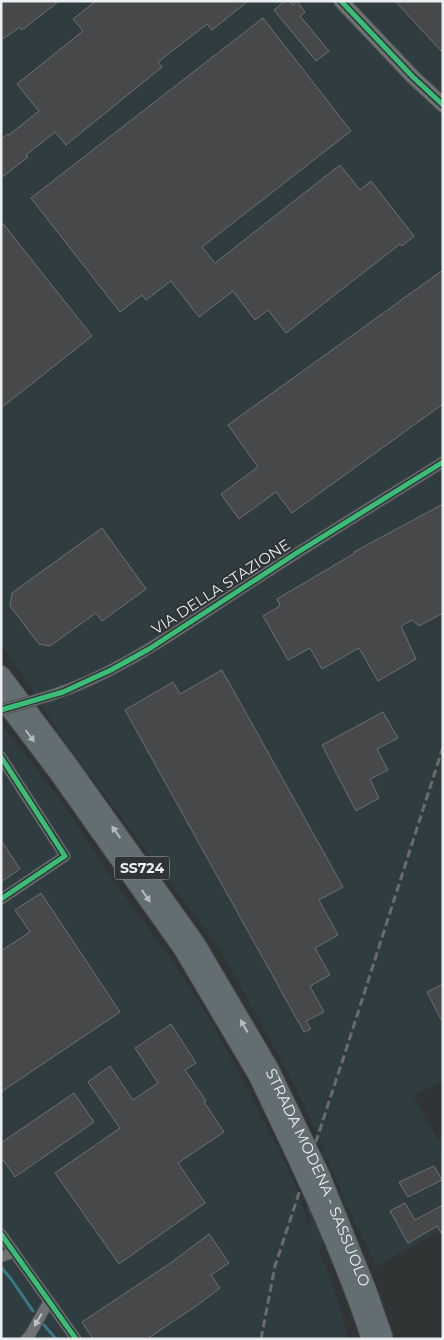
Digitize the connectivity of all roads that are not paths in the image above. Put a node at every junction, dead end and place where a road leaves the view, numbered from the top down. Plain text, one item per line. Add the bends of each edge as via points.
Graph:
1 (341, 1) edge
2 (443, 105) edge
3 (443, 462) edge
4 (1, 675) edge
5 (1, 697) edge
6 (1, 710) edge
7 (1, 757) edge
8 (1, 899) edge
9 (263, 1072) junction
10 (1, 1234) edge
11 (14, 1252) junction
12 (1, 1257) edge
13 (49, 1301) junction
14 (26, 1339) edge
15 (76, 1339) edge
16 (371, 1339) edge
17 (384, 1339) edge

1 - 2 street
3 - 6 street, VIA DELLA STAZIONE, bridge via 149,649 63,692
9 -> 4 highway, STRADA MODENA - SASSUOLO / SS724 via 196,944
5 -> 9 highway, STRADA MODENA - SASSUOLO / SS724 via 183,949
7 - 8 street via 65,856
9 - 16 highway, STRADA MODENA - SASSUOLO / SS724, bridge via 356,1294
9 - 17 highway, STRADA MODENA - SASSUOLO / SS724, bridge via 320,1174 368,1290
10 - 11 street
11 - 12 street
11 - 13 street
13 -> 14 street
13 - 15 street

